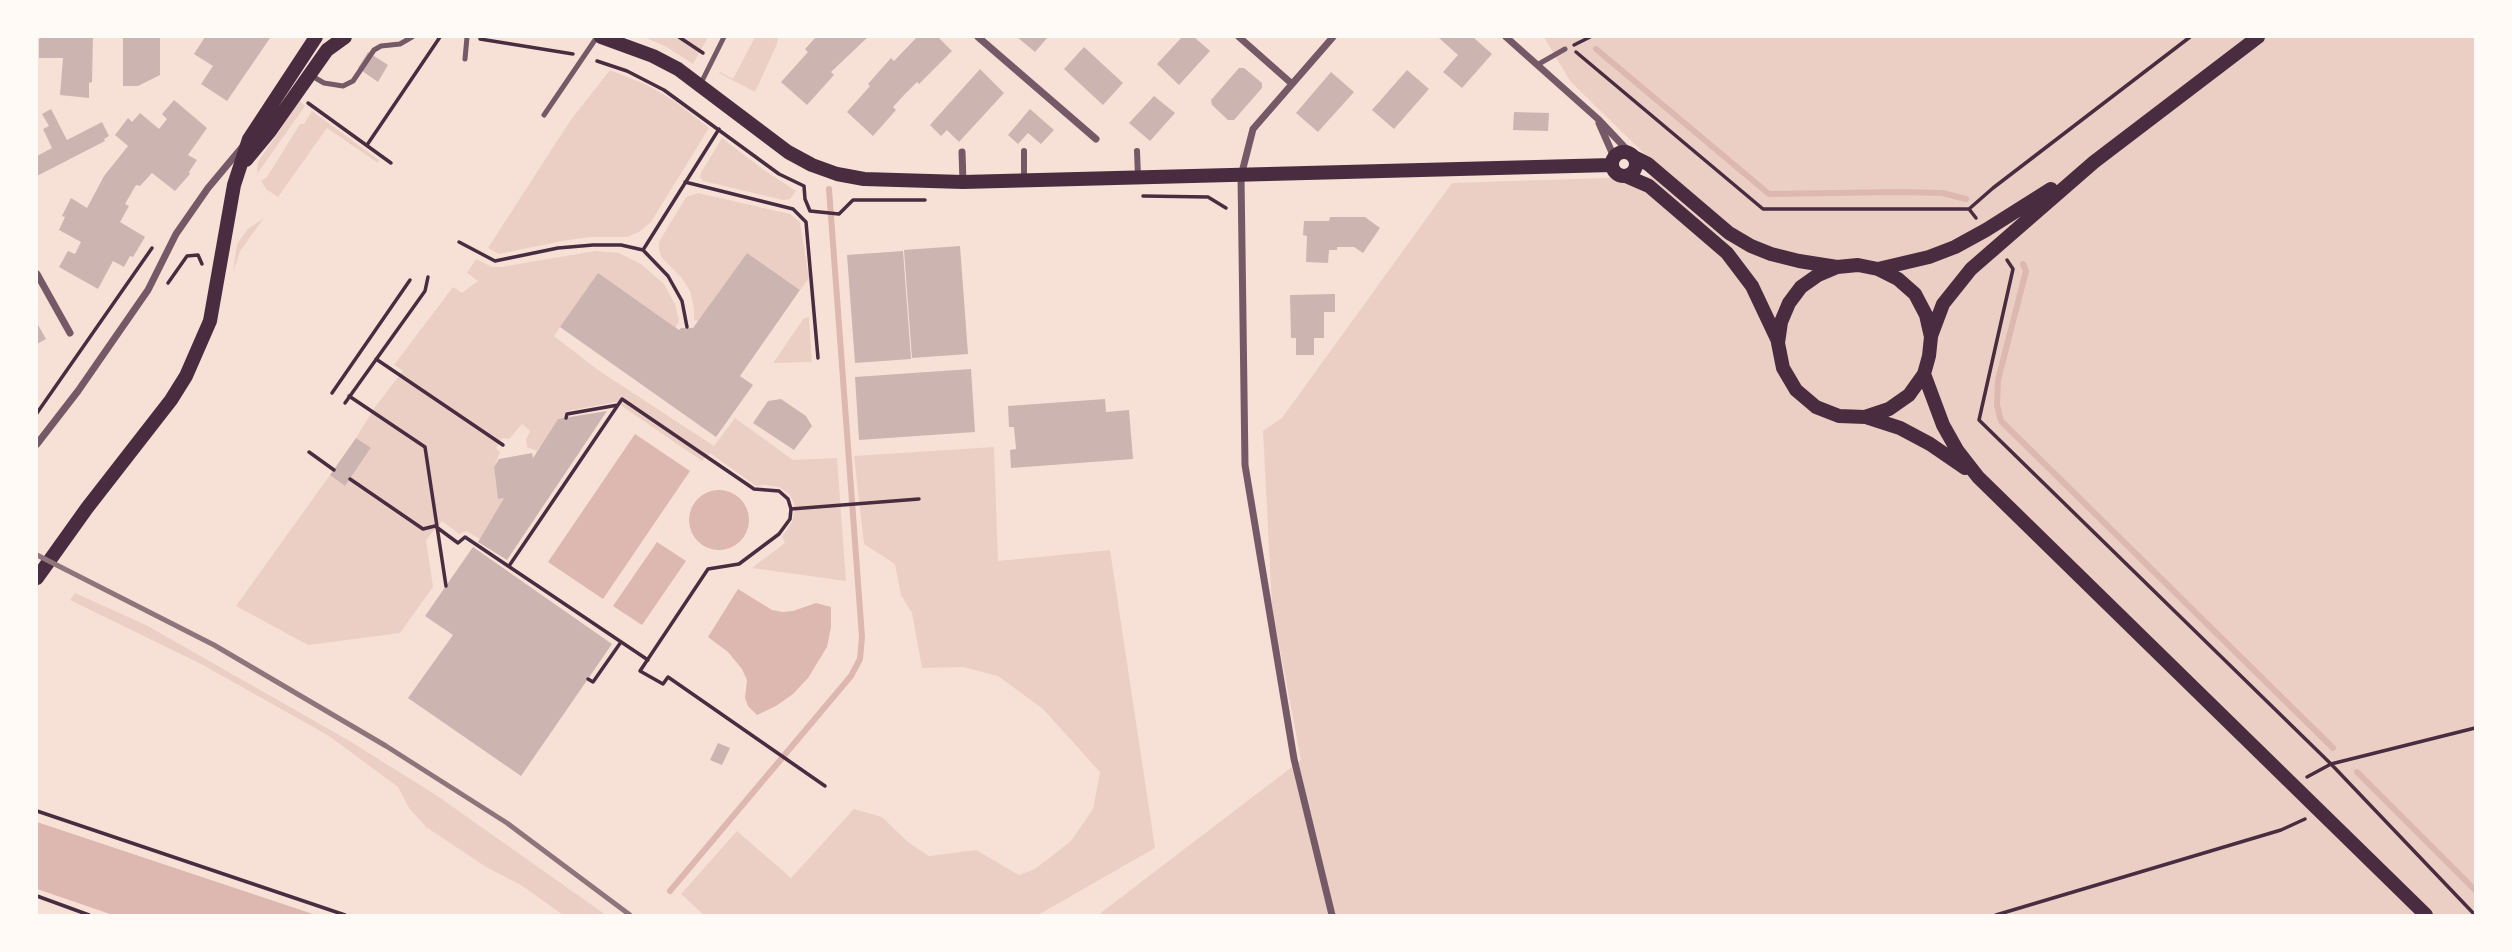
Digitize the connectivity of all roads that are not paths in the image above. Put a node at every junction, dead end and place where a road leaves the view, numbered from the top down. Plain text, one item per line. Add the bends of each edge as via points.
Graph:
1 (316, 37) edge
2 (345, 37) edge
3 (412, 37) edge
4 (467, 37) edge
5 (599, 37) edge
6 (724, 37) edge
7 (978, 37) edge
8 (1239, 37) edge
9 (1333, 37) edge
10 (1506, 37) edge
11 (2258, 37) edge
12 (1565, 49) road end
13 (465, 59) dead end
14 (1536, 65) junction
15 (310, 74) junction
16 (1291, 83) junction
17 (700, 85) junction
18 (544, 115) dead end
19 (1598, 119) junction
20 (249, 139) junction
21 (1096, 139) dead end
22 (1024, 151) dead end
23 (1137, 151) dead end
24 (962, 152) dead end
25 (1633, 156) junction
26 (1613, 161) junction
27 (2094, 162) junction
28 (239, 169) junction
29 (1242, 171) junction
30 (1626, 176) junction
31 (1138, 177) junction
32 (1024, 180) junction
33 (963, 182) junction
34 (1837, 267) junction
35 (1878, 269) junction
36 (37, 274) edge
37 (70, 333) road end
38 (1931, 337) junction
39 (1778, 343) junction
40 (1924, 374) junction
41 (1865, 417) junction
42 (37, 444) edge
43 (1978, 477) junction
44 (37, 578) edge
45 (1332, 915) edge
46 (2426, 915) edge

1 - 20 main road
2 - 15 main road via 327,50
3 - 15 lane via 374,50 353,81 344,86 324,83
4 - 13 lane
5 - 17 main road via 653,56
5 - 18 lane
6 - 17 lane
7 - 21 street
8 - 16 street
9 - 16 street
10 - 14 street
11 - 27 main road
12 - 14 lane
14 - 19 street
15 - 28 main road
16 - 29 street via 1253,129
17 - 33 main road via 788,152 836,174
19 - 25 street
19 - 26 street
20 - 28 main road
20 - 42 street via 218,173 182,225 148,290
22 - 32 street
23 - 31 street
24 - 33 street
25 - 26 main road via 1620,152
25 - 30 main road via 1635,168
25 - 34 main road via 1751,246 1780,257
26 - 29 main road
26 - 30 main road via 1618,174
27 - 35 main road via 1986,230 1929,257
27 - 38 main road via 1955,287
28 - 44 main road via 210,321 186,376
29 - 31 main road
29 - 45 street via 1245,465 1294,759
30 - 39 main road via 1649,186 1727,253 1752,286
31 - 32 main road
32 - 33 main road
34 - 35 main road
34 - 39 main road via 1801,287 1788,303
35 - 38 main road via 1915,295
36 - 37 street
38 - 40 main road
39 - 41 main road via 1783,368 1796,390 1816,407 1839,416
40 - 41 main road via 1909,395 1889,409
40 - 43 main road via 1943,425
41 - 43 main road via 1900,428
43 - 46 main road

